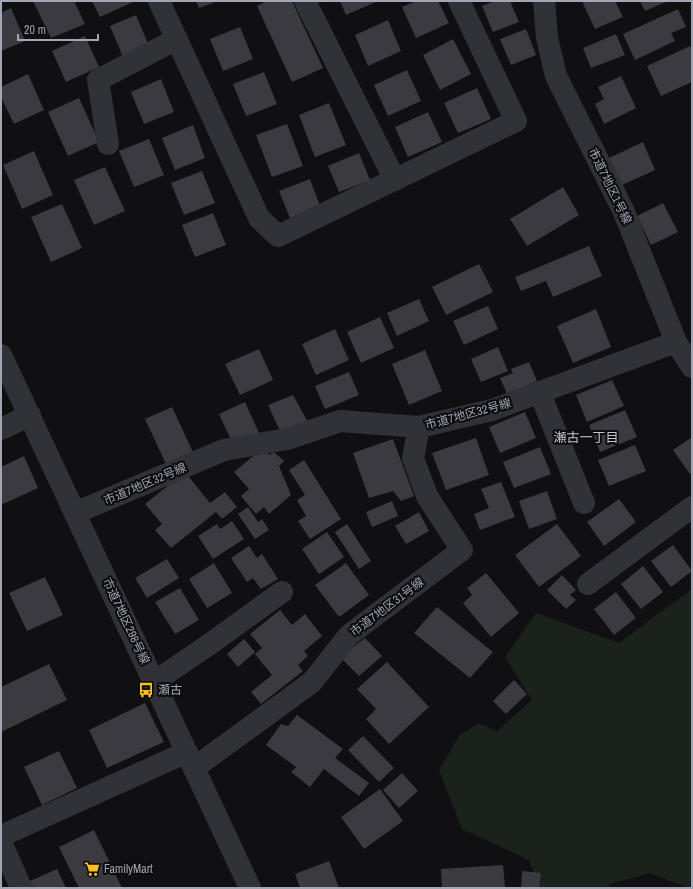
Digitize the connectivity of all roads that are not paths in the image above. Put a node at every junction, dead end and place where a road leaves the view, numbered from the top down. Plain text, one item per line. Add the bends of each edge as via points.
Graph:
1 (159, 1) edge
2 (305, 1) edge
3 (459, 1) edge
4 (544, 1) edge
5 (177, 40) junction
6 (108, 144) dead end
7 (395, 180) junction
8 (685, 352) edge
9 (1, 355) edge
10 (540, 393) junction
11 (30, 415) junction
12 (419, 427) junction
13 (1, 429) edge
14 (584, 503) dead end
15 (692, 507) edge
16 (75, 513) junction
17 (588, 584) dead end
18 (282, 592) dead end
19 (154, 682) junction
20 (191, 760) junction
21 (1, 836) edge
22 (1, 842) edge
23 (21, 888) edge
24 (250, 888) edge

1 - 5 street
2 - 7 street
3 - 7 street via 516,121
4 - 8 street, 市道7地区1号線 via 547,38 556,76 624,212
5 - 6 street via 98,80
5 - 7 street via 259,218 278,236
8 - 10 street, 市道7地区32号線
9 - 11 street, 市道7地区298号線
10 - 12 street, 市道7地区32号線 via 492,410
10 - 14 street
11 - 13 street
11 - 16 street, 市道7地区298号線
12 - 16 street, 市道7地区32号線 via 340,421 287,439 224,450
12 - 20 street, 市道7地区31号線 via 413,458 427,496 462,550 349,636 312,682
15 - 17 street
16 - 19 street, 市道7地区298号線
18 - 19 street
19 - 20 street, 市道7地区298号線
20 - 21 street
20 - 24 street, 市道7地区298号線
22 - 23 street

